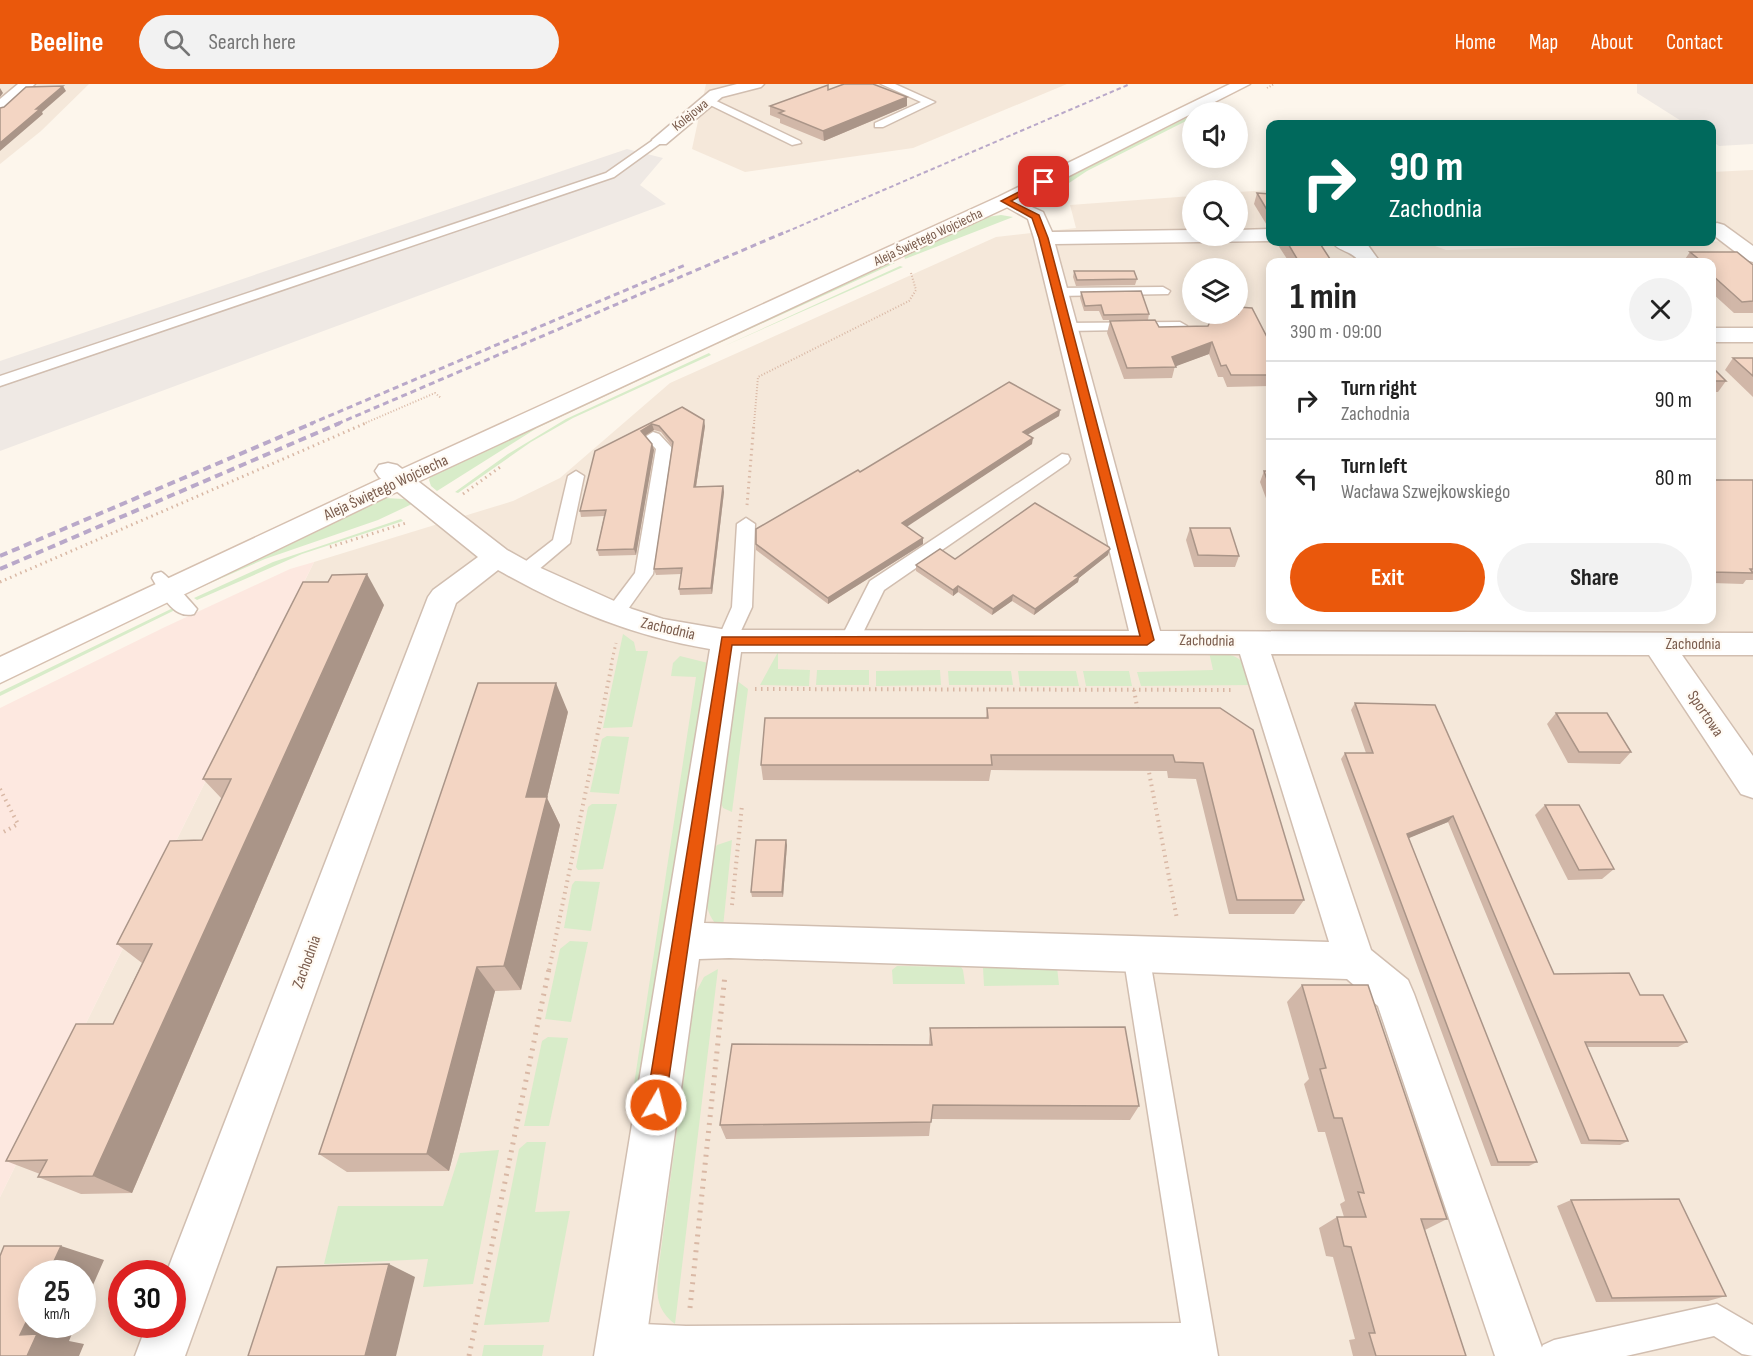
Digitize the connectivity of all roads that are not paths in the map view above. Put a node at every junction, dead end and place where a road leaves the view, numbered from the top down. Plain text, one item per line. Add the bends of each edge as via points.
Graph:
1 (27, 84) edge
2 (756, 84) edge
3 (886, 84) edge
4 (1242, 84) edge
5 (708, 100) junction
6 (0, 107) edge
7 (879, 125) edge
8 (660, 140) joint
9 (796, 143) dead end
10 (1005, 201) junction
11 (1717, 229) dead end
12 (1266, 236) edge
13 (1044, 238) junction
14 (1352, 246) edge
15 (1753, 256) edge
16 (1367, 258) edge
17 (1163, 291) dead end
18 (1057, 292) junction
19 (1180, 326) edge
20 (1065, 327) junction
21 (1716, 335) edge
22 (1753, 335) edge
23 (0, 381) edge
24 (653, 437) dead end
25 (1062, 459) dead end
26 (394, 476) junction
27 (576, 476) dead end
28 (746, 524) road end
29 (511, 564) junction
30 (172, 592) junction
31 (618, 615) junction
32 (1634, 636) edge
33 (1147, 640) junction
34 (726, 641) junction
35 (849, 642) junction
36 (1251, 642) junction
37 (1753, 644) edge
38 (0, 653) edge
39 (0, 671) edge
40 (1753, 784) edge
41 (680, 942) junction
42 (1136, 954) junction
43 (1355, 961) junction
44 (186, 1286) edge
45 (167, 1338) edge
46 (1753, 1344) edge
47 (620, 1347) edge
48 (1200, 1347) edge
49 (160, 1356) edge
50 (1520, 1356) edge
51 (1554, 1356) edge

1 - 6 street
2 - 5 street, Kolejowa
3 - 7 lane via 930,102
4 - 10 street, Aleja Świętego Wojciecha
5 - 8 street, Kolejowa
5 - 9 lane
8 - 23 lane via 610,175
10 - 13 street via 1036,216
10 - 26 street, Aleja Świętego Wojciecha via 725,332
11 - 15 street
12 - 13 street
13 - 18 street
14 - 16 street
17 - 18 lane
18 - 20 street
19 - 20 lane
20 - 33 street
21 - 22 street
24 - 31 lane via 664,448 644,573
25 - 35 lane via 877,586
26 - 29 street, Zachodnia
26 - 30 street, Aleja Świętego Wojciecha
27 - 29 lane via 561,543
28 - 34 lane via 741,607
29 - 31 street, Zachodnia
29 - 44 street, Zachodnia via 443,597
30 - 38 street, Aleja Świętego Wojciecha
30 - 39 street, Aleja Świętego Wojciecha
31 - 34 street, Zachodnia via 661,630
32 - 36 street, Zachodnia
32 - 37 street, Zachodnia
32 - 40 street, Sportowa
33 - 35 street, Zachodnia
33 - 36 street, Zachodnia
34 - 35 street, Zachodnia
34 - 41 street
36 - 43 street
41 - 42 street via 729,940
41 - 47 street
42 - 43 street
42 - 48 lane
43 - 50 street via 1394,994
45 - 49 street, Zachodnia
46 - 51 lane via 1717,1320
47 - 48 lane via 686,1342

